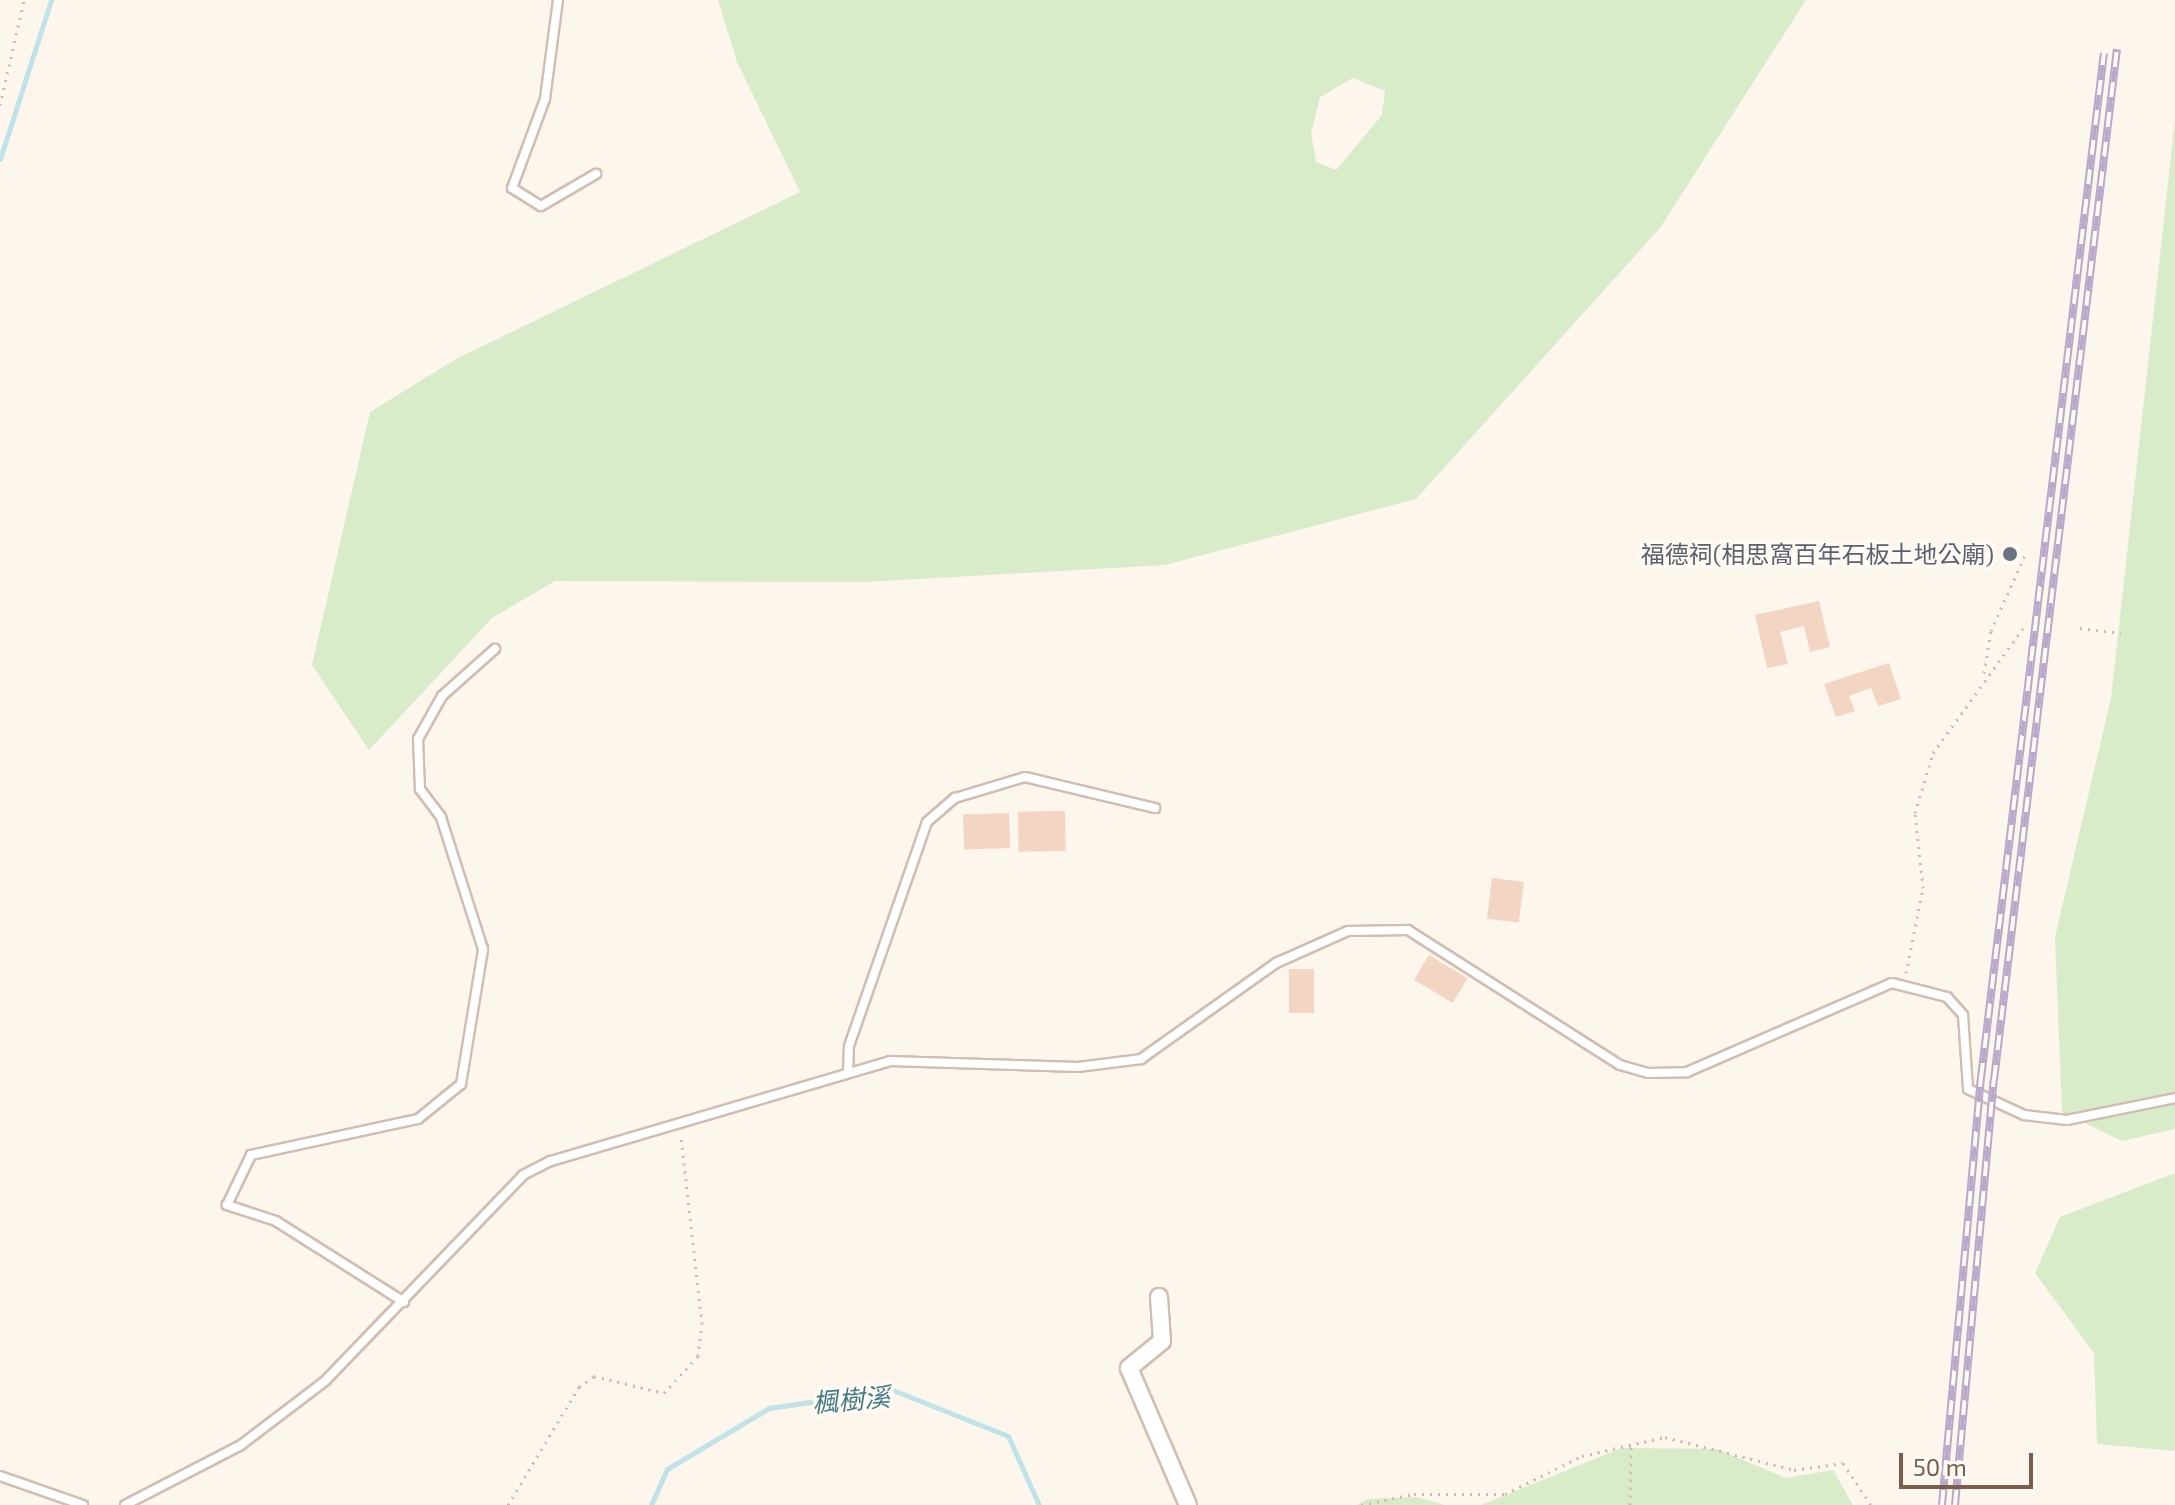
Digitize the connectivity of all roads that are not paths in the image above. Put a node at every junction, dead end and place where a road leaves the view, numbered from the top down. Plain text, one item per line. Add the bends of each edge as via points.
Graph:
1 (558, 0) edge
2 (596, 174) dead end
3 (495, 649) dead end
4 (1155, 808) dead end
5 (848, 1073) junction
6 (2175, 1098) edge
7 (1159, 1297) dead end
8 (404, 1302) junction
9 (0, 1476) edge
10 (83, 1505) edge
11 (125, 1505) edge
12 (1188, 1505) edge

1 - 2 lane via 545,99 512,188 541,206
3 - 8 lane via 442,696 418,739 420,789 441,817 483,949 461,1084 418,1119 251,1155 227,1205 276,1221
4 - 5 lane via 1025,777 955,798 927,822 849,1046
5 - 6 lane via 890,1061 1078,1067 1141,1059 1276,963 1348,931 1408,930 1620,1065 1648,1073 1687,1072 1847,1001 1904,984 1947,997 1963,1015 1968,1089 2024,1115 2067,1120
5 - 8 lane via 678,1121 523,1175
7 - 12 street via 1162,1341 1129,1368
8 - 11 lane via 325,1381 241,1445
9 - 10 lane

